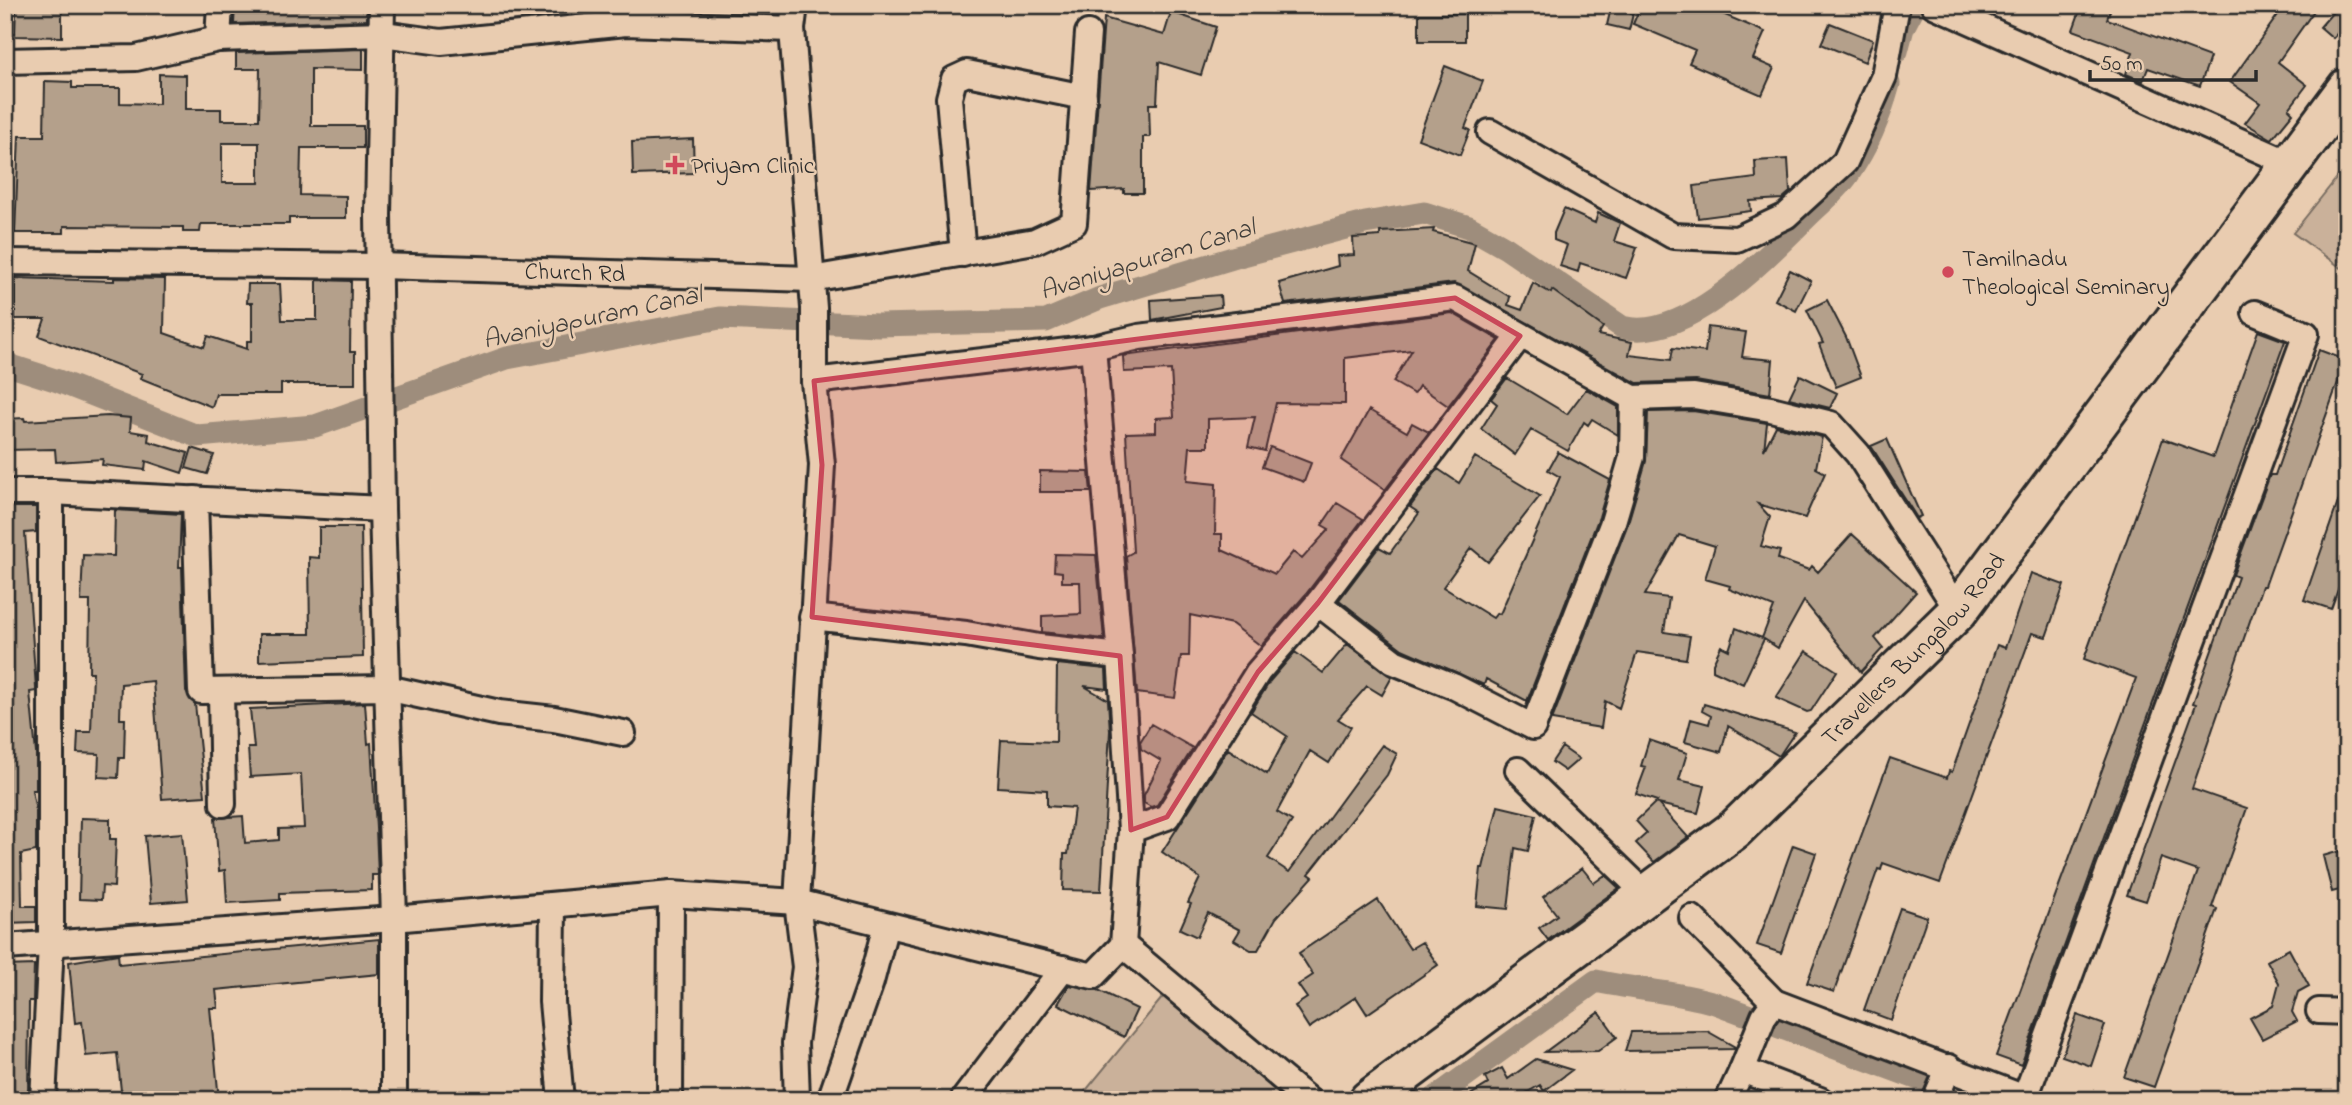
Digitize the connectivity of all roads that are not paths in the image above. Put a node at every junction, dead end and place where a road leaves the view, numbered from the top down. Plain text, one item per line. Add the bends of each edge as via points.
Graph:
1 (220, 5) edge
2 (382, 5) edge
3 (1897, 5) edge
4 (1937, 7) edge
5 (624, 14) edge
6 (793, 17) edge
7 (1088, 33) dead end
8 (383, 34) junction
9 (218, 39) junction
10 (5, 61) edge
11 (2347, 89) edge
12 (1084, 97) junction
13 (1490, 132) dead end
14 (2289, 163) junction
15 (962, 254) junction
16 (5, 262) edge
17 (379, 266) junction
18 (811, 279) junction
19 (2255, 313) dead end
20 (1520, 336) junction
21 (1093, 348) junction
22 (814, 381) junction
23 (1633, 398) junction
24 (5, 492) edge
25 (51, 492) junction
26 (195, 499) junction
27 (382, 509) junction
28 (1318, 603) junction
29 (1958, 611) junction
30 (812, 617) junction
31 (1119, 656) junction
32 (387, 688) junction
33 (221, 692) junction
34 (623, 733) dead end
35 (1518, 770) dead end
36 (223, 804) dead end
37 (1131, 830) junction
38 (671, 894) junction
39 (1647, 895) junction
40 (797, 902) junction
41 (553, 905) junction
42 (1692, 918) dead end
43 (394, 919) junction
44 (886, 925) junction
45 (51, 945) junction
46 (1124, 945) junction
47 (5, 947) edge
48 (1063, 968) junction
49 (1769, 1009) junction
50 (2319, 1011) dead end
51 (2347, 1012) edge
52 (1745, 1061) junction
53 (1943, 1082) edge
54 (1814, 1099) edge
55 (2027, 1099) edge
56 (43, 1100) edge
57 (394, 1100) edge
58 (561, 1100) edge
59 (670, 1100) edge
60 (797, 1100) edge
61 (830, 1100) edge
62 (964, 1100) edge
63 (1308, 1100) edge
64 (1369, 1100) edge
65 (1728, 1100) edge

1 - 9 street
2 - 8 street
3 - 13 street via 1884,76 1845,163 1786,216 1737,239 1673,236
4 - 14 street
5 - 6 street
5 - 8 street via 441,42
6 - 18 street
7 - 12 street, Church Rd
8 - 9 street
8 - 17 street
9 - 10 street via 136,58
11 - 14 main road, Travellers Bungalow Road
12 - 15 street, Church Rd via 1074,223 1035,241
12 - 15 street via 967,73 954,79 949,98
14 - 29 main road, Travellers Bungalow Road
15 - 18 street, Church Rd
16 - 17 street, Church Rd
17 - 18 street, Church Rd
17 - 27 street
18 - 22 street
19 - 55 street via 2306,334
20 - 21 street via 1455,298 1139,337
20 - 23 street
20 - 28 street
21 - 22 street
21 - 31 street
22 - 30 street via 821,465
23 - 28 street via 1632,457 1613,522 1533,727 1394,662
23 - 29 street via 1694,396 1831,424 1857,454
24 - 25 street
25 - 26 street
25 - 45 street
26 - 27 street
26 - 33 street via 201,691
27 - 32 street
28 - 37 street via 1258,672 1167,817
29 - 39 main road, Travellers Bungalow Road via 1734,830
30 - 31 street
30 - 40 street
31 - 37 street
32 - 33 street
32 - 34 street via 499,713
32 - 43 street
33 - 36 street
35 - 39 street
37 - 46 street
38 - 40 street
38 - 41 street
38 - 59 street
39 - 64 main road, Travellers Bungalow Road
40 - 44 street
40 - 60 street via 805,967 795,1043
41 - 43 street
41 - 58 street via 552,1002
42 - 49 street
43 - 45 street
43 - 57 street
44 - 48 street
44 - 61 street via 872,982
45 - 47 street
45 - 56 street
46 - 48 street via 1093,976
46 - 63 street
48 - 62 street
49 - 52 street
49 - 53 street
50 - 51 street
52 - 54 street
52 - 65 street
53 - 55 street

